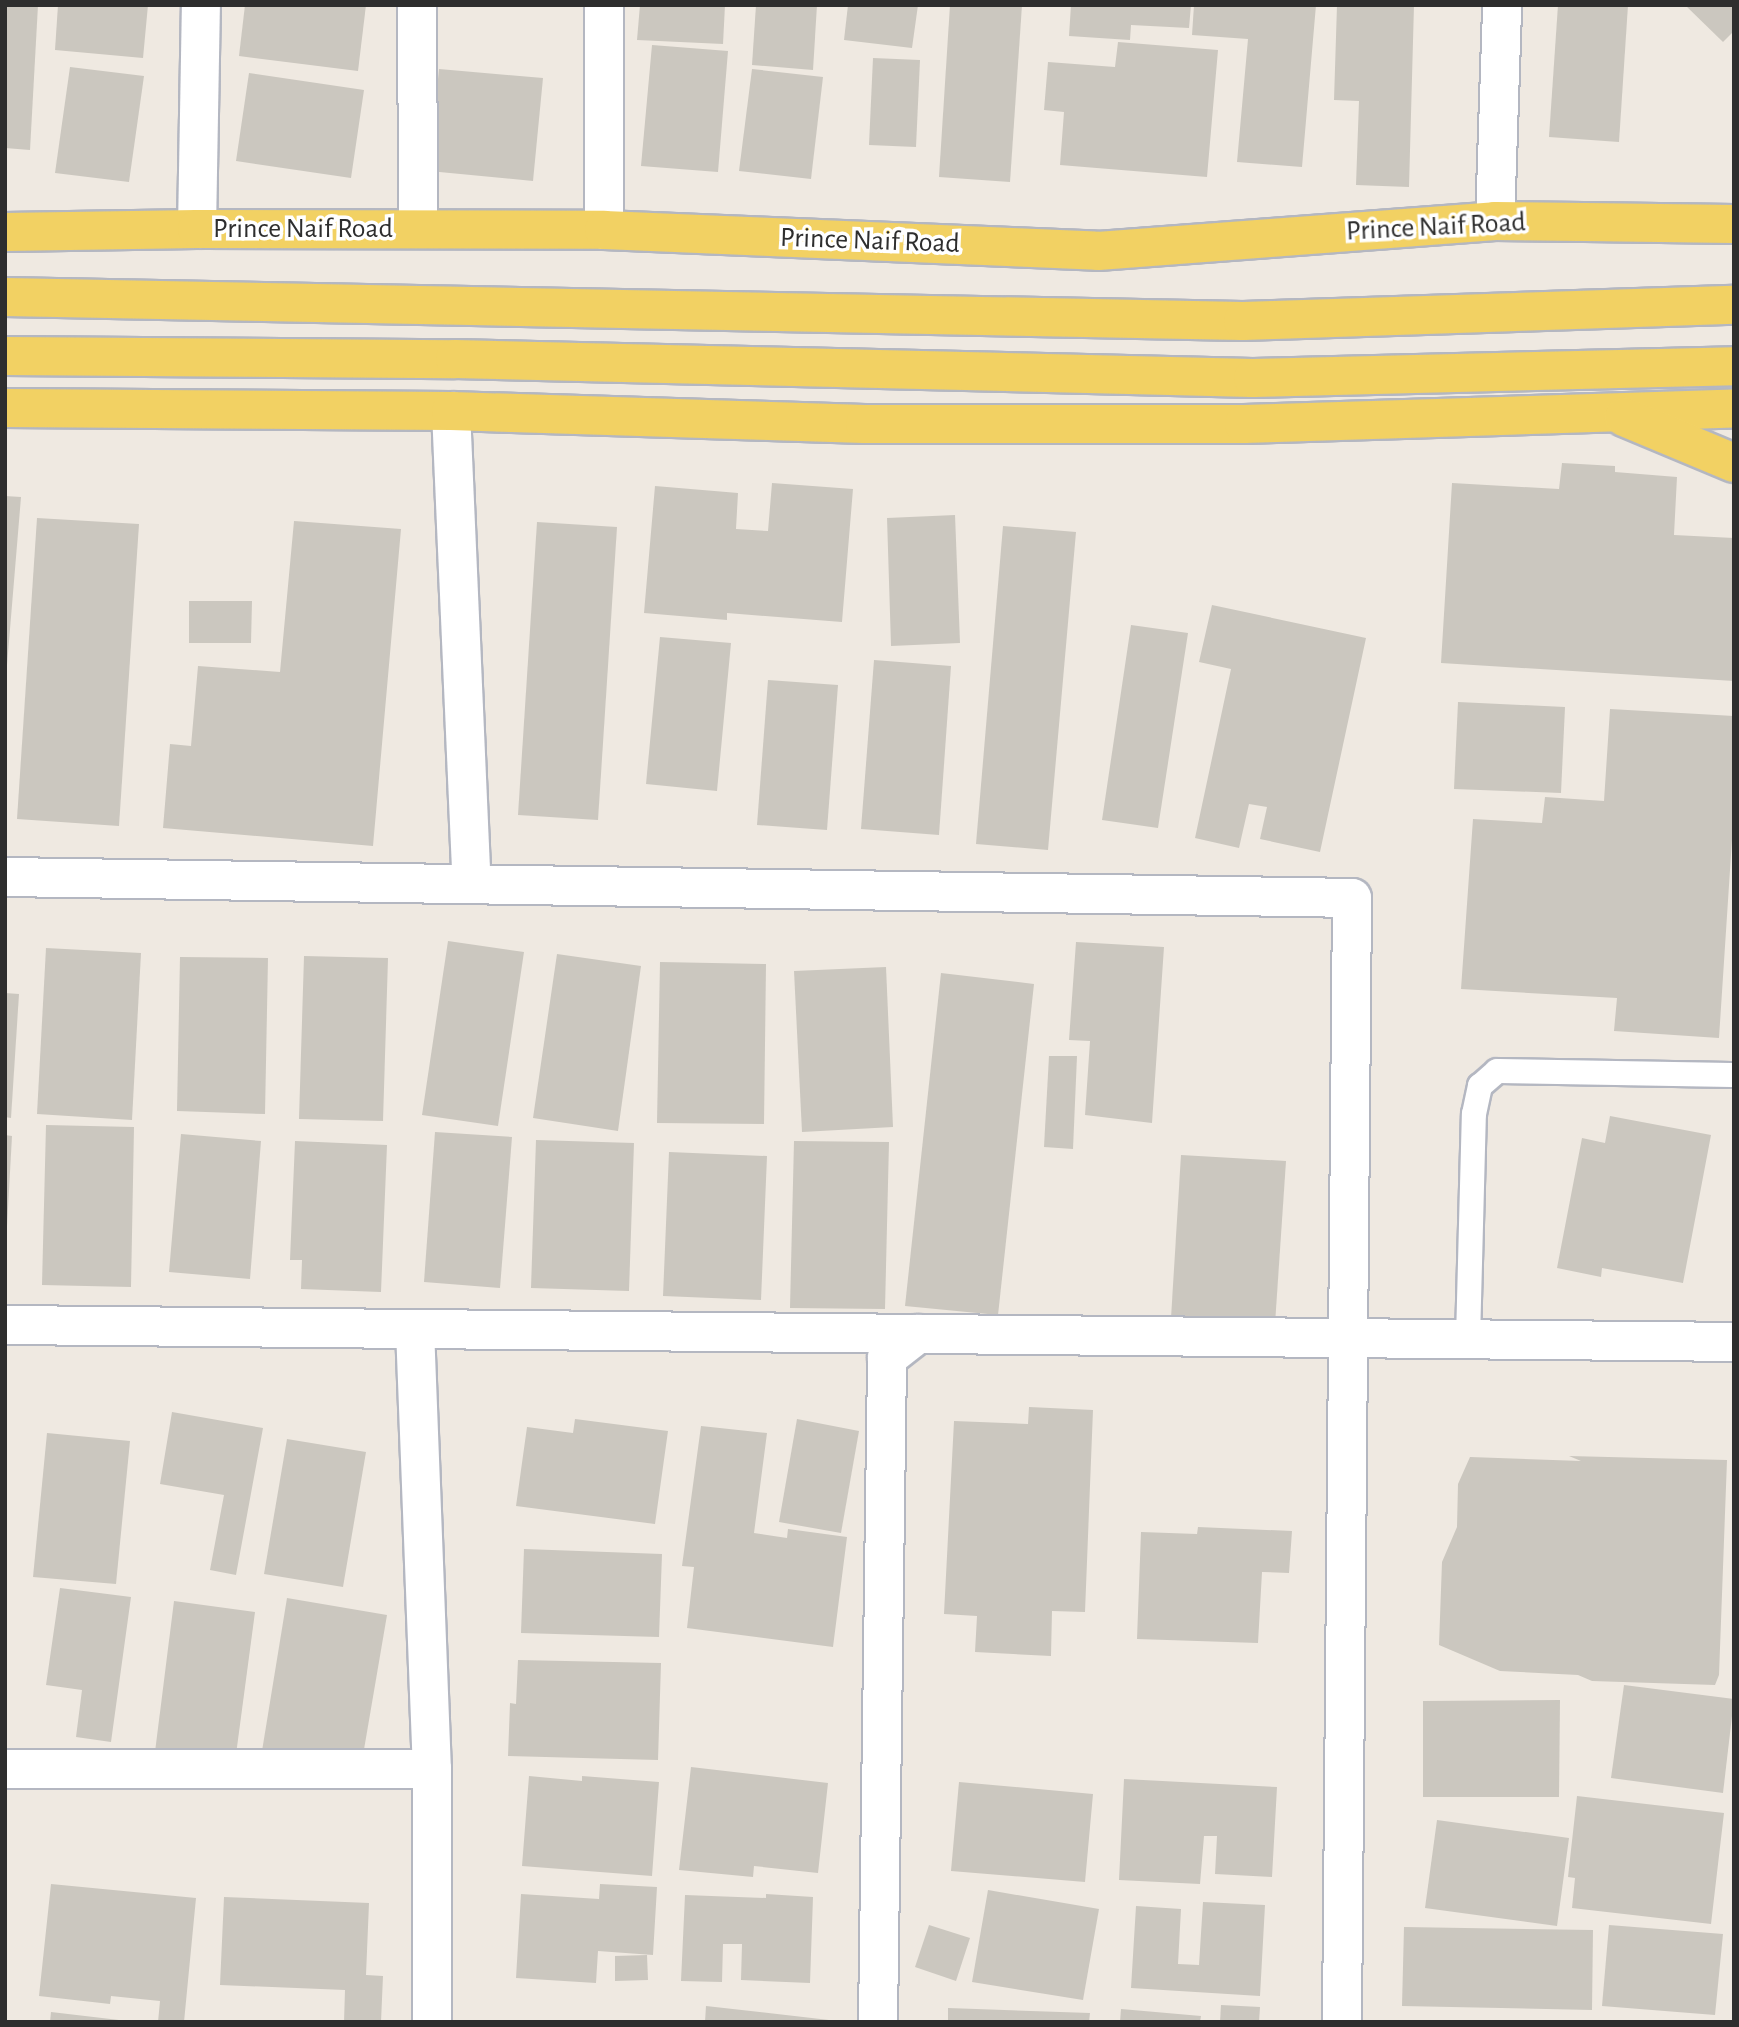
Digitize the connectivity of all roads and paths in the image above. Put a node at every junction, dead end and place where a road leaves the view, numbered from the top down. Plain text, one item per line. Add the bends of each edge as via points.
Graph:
1 (201, 5) edge
2 (417, 5) edge
3 (604, 5) edge
4 (1502, 5) edge
5 (1734, 206) edge
6 (1495, 221) junction
7 (1686, 223) junction
8 (1734, 224) edge
9 (197, 229) junction
10 (418, 229) junction
11 (604, 230) junction
12 (5, 232) edge
13 (5, 297) edge
14 (1734, 305) edge
15 (5, 356) edge
16 (1734, 366) edge
17 (5, 408) edge
18 (1734, 409) edge
19 (451, 411) junction
20 (1612, 413) junction
21 (1734, 463) edge
22 (5, 877) edge
23 (472, 884) junction
24 (1734, 1075) edge
25 (5, 1325) edge
26 (415, 1329) junction
27 (918, 1334) junction
28 (1348, 1338) junction
29 (1468, 1339) junction
30 (1734, 1342) edge
31 (5, 1769) edge
32 (432, 1769) junction
33 (432, 2022) edge
34 (878, 2022) edge
35 (1342, 2022) edge

1 - 9 street
2 - 10 street
3 - 11 street
4 - 6 street
5 - 7 main road
6 - 7 main road, Prince Naif Road
6 - 11 main road, Prince Naif Road via 1098,250
7 - 8 main road, Prince Naif Road
9 - 10 main road, Prince Naif Road
9 - 12 main road, Prince Naif Road
10 - 11 main road, Prince Naif Road
13 - 14 main road via 1243,321
15 - 16 main road via 456,359 1253,378
17 - 19 main road
18 - 20 main road
19 - 20 main road via 865,424 1244,424
19 - 23 street
20 - 21 main road
22 - 23 street
23 - 28 street via 1352,898
24 - 29 lane via 1497,1071 1480,1086 1474,1114
25 - 26 street
26 - 27 street
26 - 32 street
27 - 28 street
27 - 34 street via 887,1358
28 - 29 street
28 - 35 street
29 - 30 street
31 - 32 street
32 - 33 street

